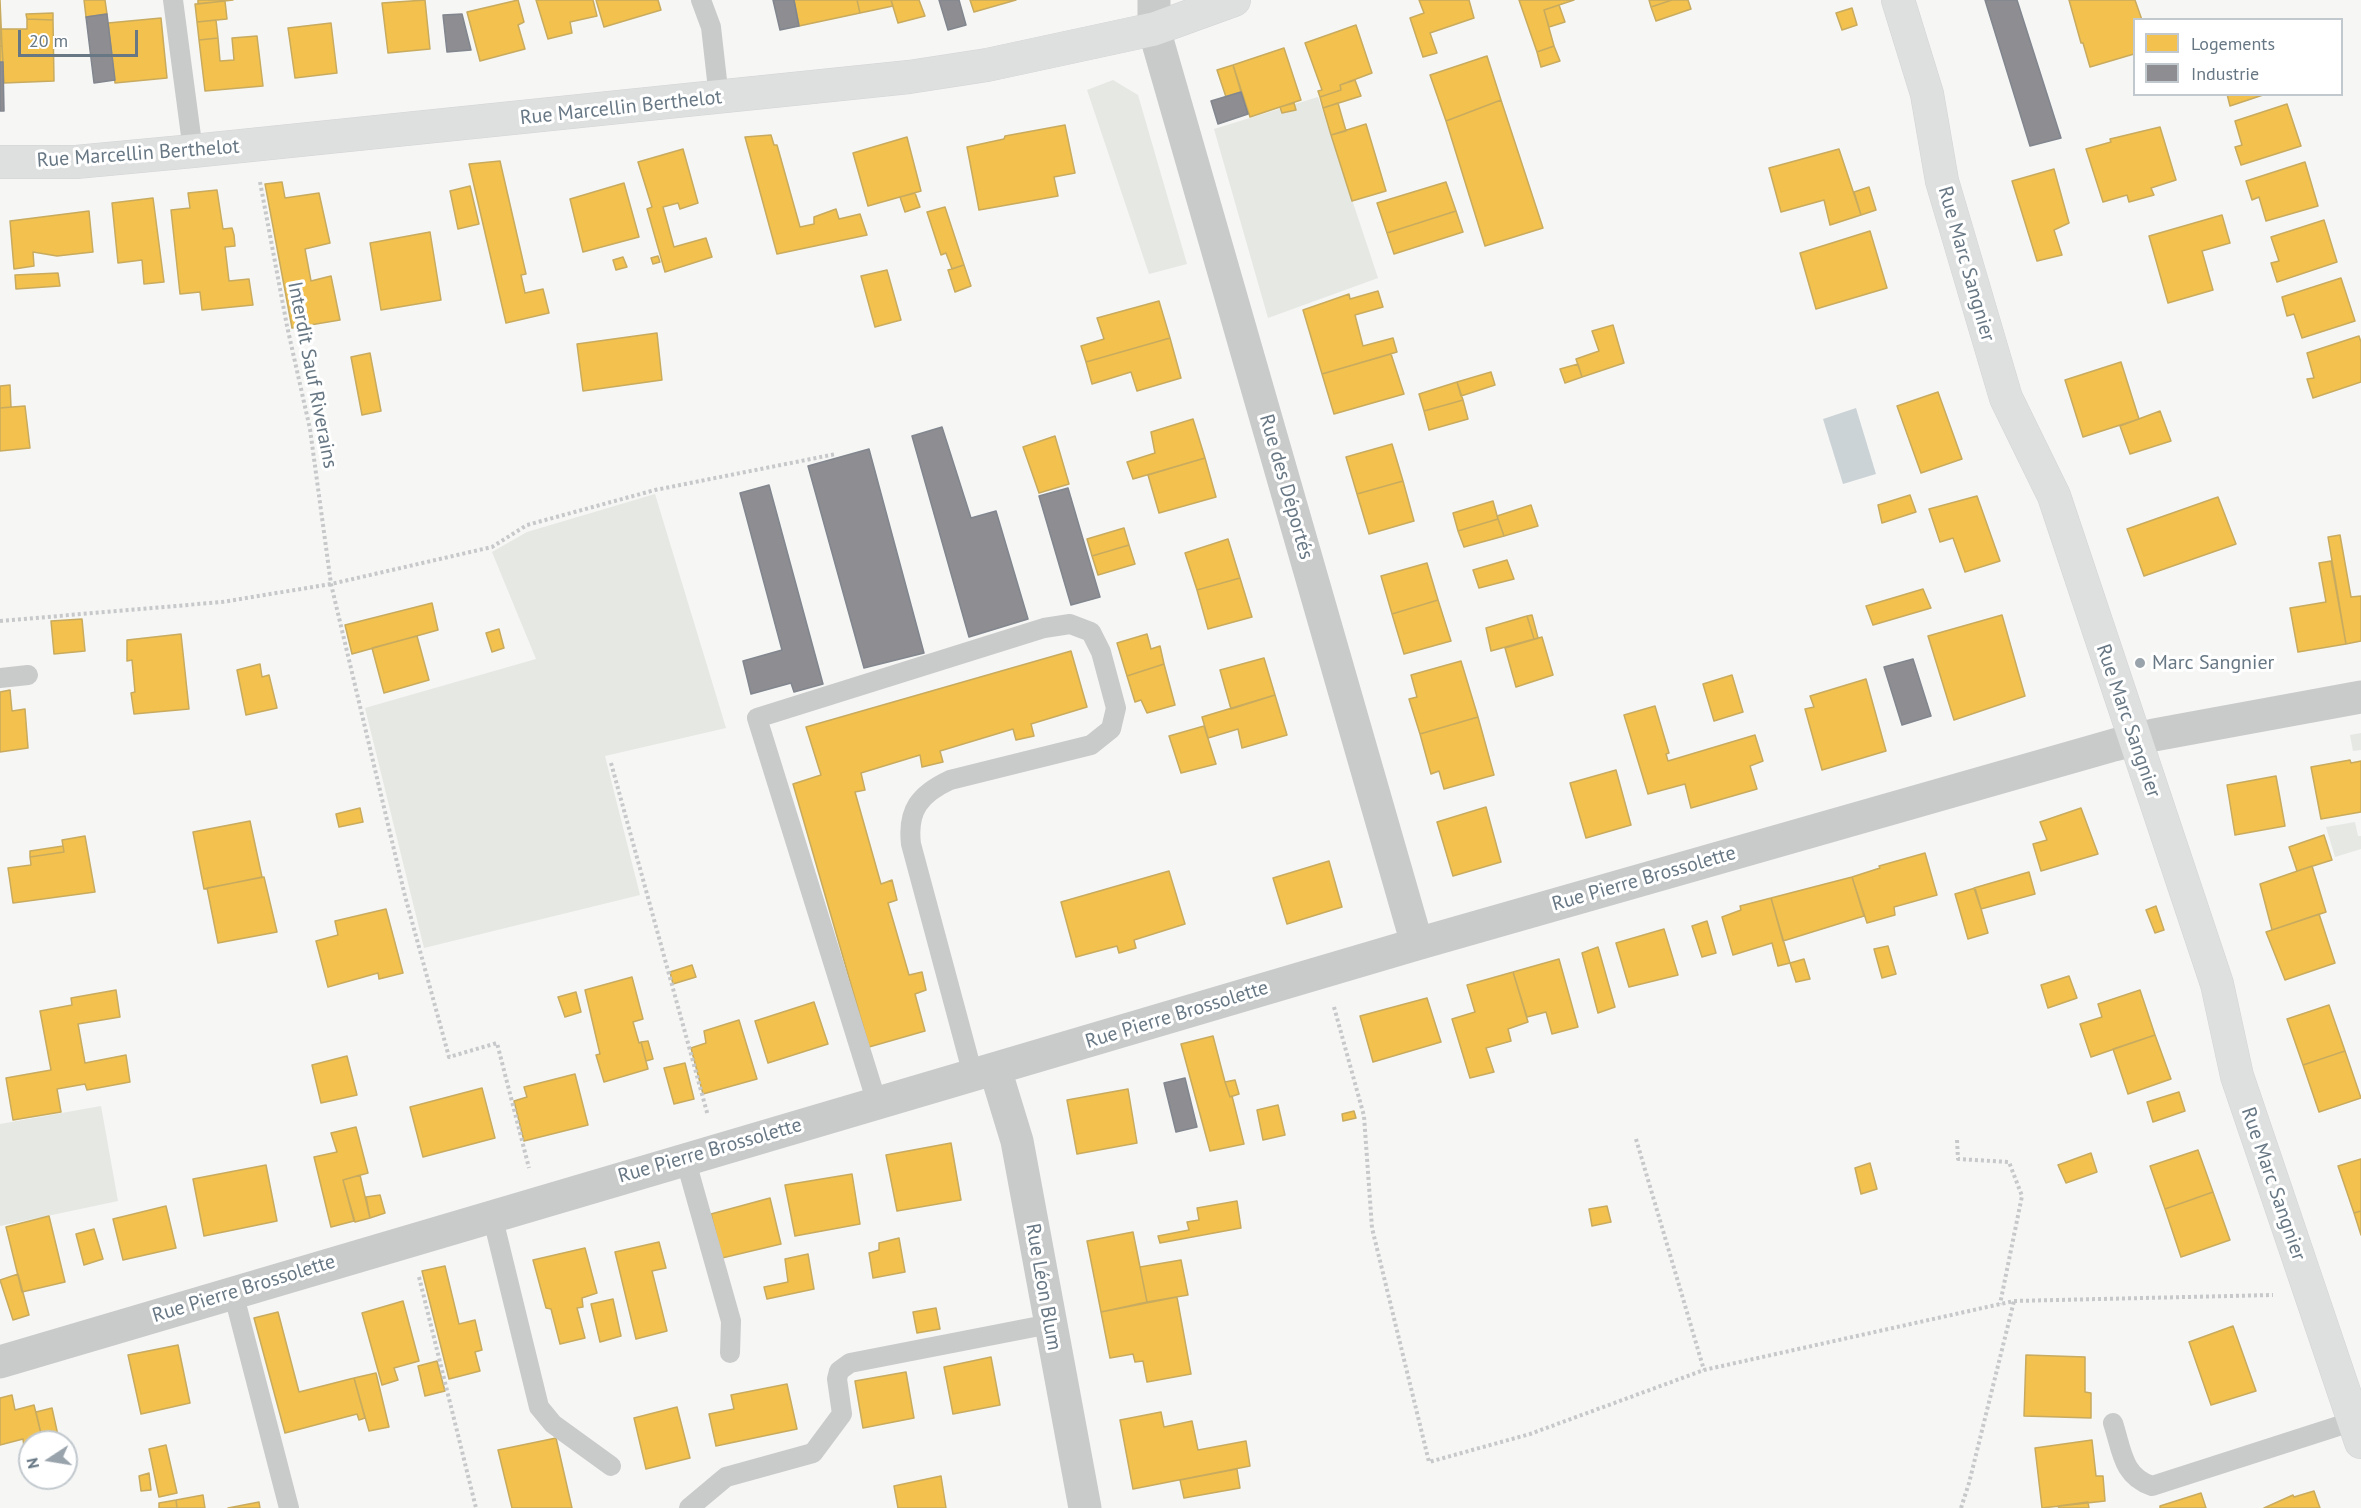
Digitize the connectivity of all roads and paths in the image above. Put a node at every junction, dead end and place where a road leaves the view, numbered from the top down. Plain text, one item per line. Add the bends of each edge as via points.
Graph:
1 (174, 0) edge
2 (701, 0) edge
3 (1898, 0) edge
4 (1228, 1) edge
5 (1154, 15) edge
6 (719, 98) junction
7 (193, 151) junction
8 (0, 162) edge
9 (258, 172) dead end
10 (836, 454) dead end
11 (331, 584) junction
12 (0, 621) edge
13 (28, 675) dead end
14 (0, 678) edge
15 (2361, 697) edge
16 (2135, 739) junction
17 (611, 763) dead end
18 (1417, 944) junction
19 (1332, 999) dead end
20 (984, 1072) junction
21 (877, 1103) junction
22 (709, 1119) dead end
23 (1636, 1139) dead end
24 (1957, 1140) dead end
25 (685, 1158) junction
26 (529, 1171) dead end
27 (492, 1215) junction
28 (418, 1273) dead end
29 (2283, 1291) dead end
30 (233, 1292) junction
31 (2014, 1301) junction
32 (2000, 1304) junction
33 (1050, 1324) junction
34 (730, 1353) dead end
35 (0, 1362) edge
36 (1704, 1370) junction
37 (2113, 1423) dead end
38 (2357, 1431) edge
39 (611, 1466) dead end
40 (289, 1508) edge
41 (477, 1508) edge
42 (689, 1508) edge
43 (1085, 1508) edge
44 (1961, 1508) edge

1 - 7 lane
2 - 6 lane via 711,27
3 - 16 street, Rue Marc Sangnier via 1928,94 1942,182 2006,398 2054,496
4 - 5 street, Rue Marcellin Berthelot
5 - 6 street, Rue Marcellin Berthelot via 987,65
5 - 18 street, Rue des Déportés
6 - 7 street, Rue Marcellin Berthelot
7 - 8 street, Rue Marcellin Berthelot via 76,162
9 - 11 path, Interdit Sauf Riverains via 310,429
10 - 11 path via 655,490 527,525 492,547
11 - 12 path via 222,602
11 - 26 path, Interdit Sauf Riverains via 405,896 449,1057 497,1043
13 - 14 lane
15 - 16 street, Rue Pierre Brossolette
16 - 18 street, Rue Pierre Brossolette
16 - 38 street, Rue Marc Sangnier via 2217,984 2237,1076
17 - 22 path
18 - 20 street, Rue Pierre Brossolette
19 - 36 path via 1364,1116 1372,1228 1429,1462 1530,1434
20 - 21 street, Rue Pierre Brossolette
20 - 21 lane via 909,830 913,811 935,787 1091,744 1111,729 1116,708 1101,652 1091,632 1070,624 1044,628 757,718
20 - 33 street, Rue Léon Blum via 1017,1141
21 - 25 street, Rue Pierre Brossolette
23 - 36 path
24 - 32 path via 1958,1159 2009,1162 2022,1196
25 - 27 street, Rue Pierre Brossolette
25 - 34 lane via 731,1321
27 - 30 street, Rue Pierre Brossolette
27 - 39 lane via 539,1407 553,1424
28 - 41 path
29 - 31 path via 2272,1295
30 - 35 street, Rue Pierre Brossolette
30 - 40 lane
31 - 32 path
31 - 44 path
32 - 36 path
33 - 42 lane via 850,1363 839,1371 837,1379 842,1414 813,1453 726,1477
33 - 43 street, Rue Léon Blum
37 - 38 lane via 2128,1470 2139,1482 2152,1486

